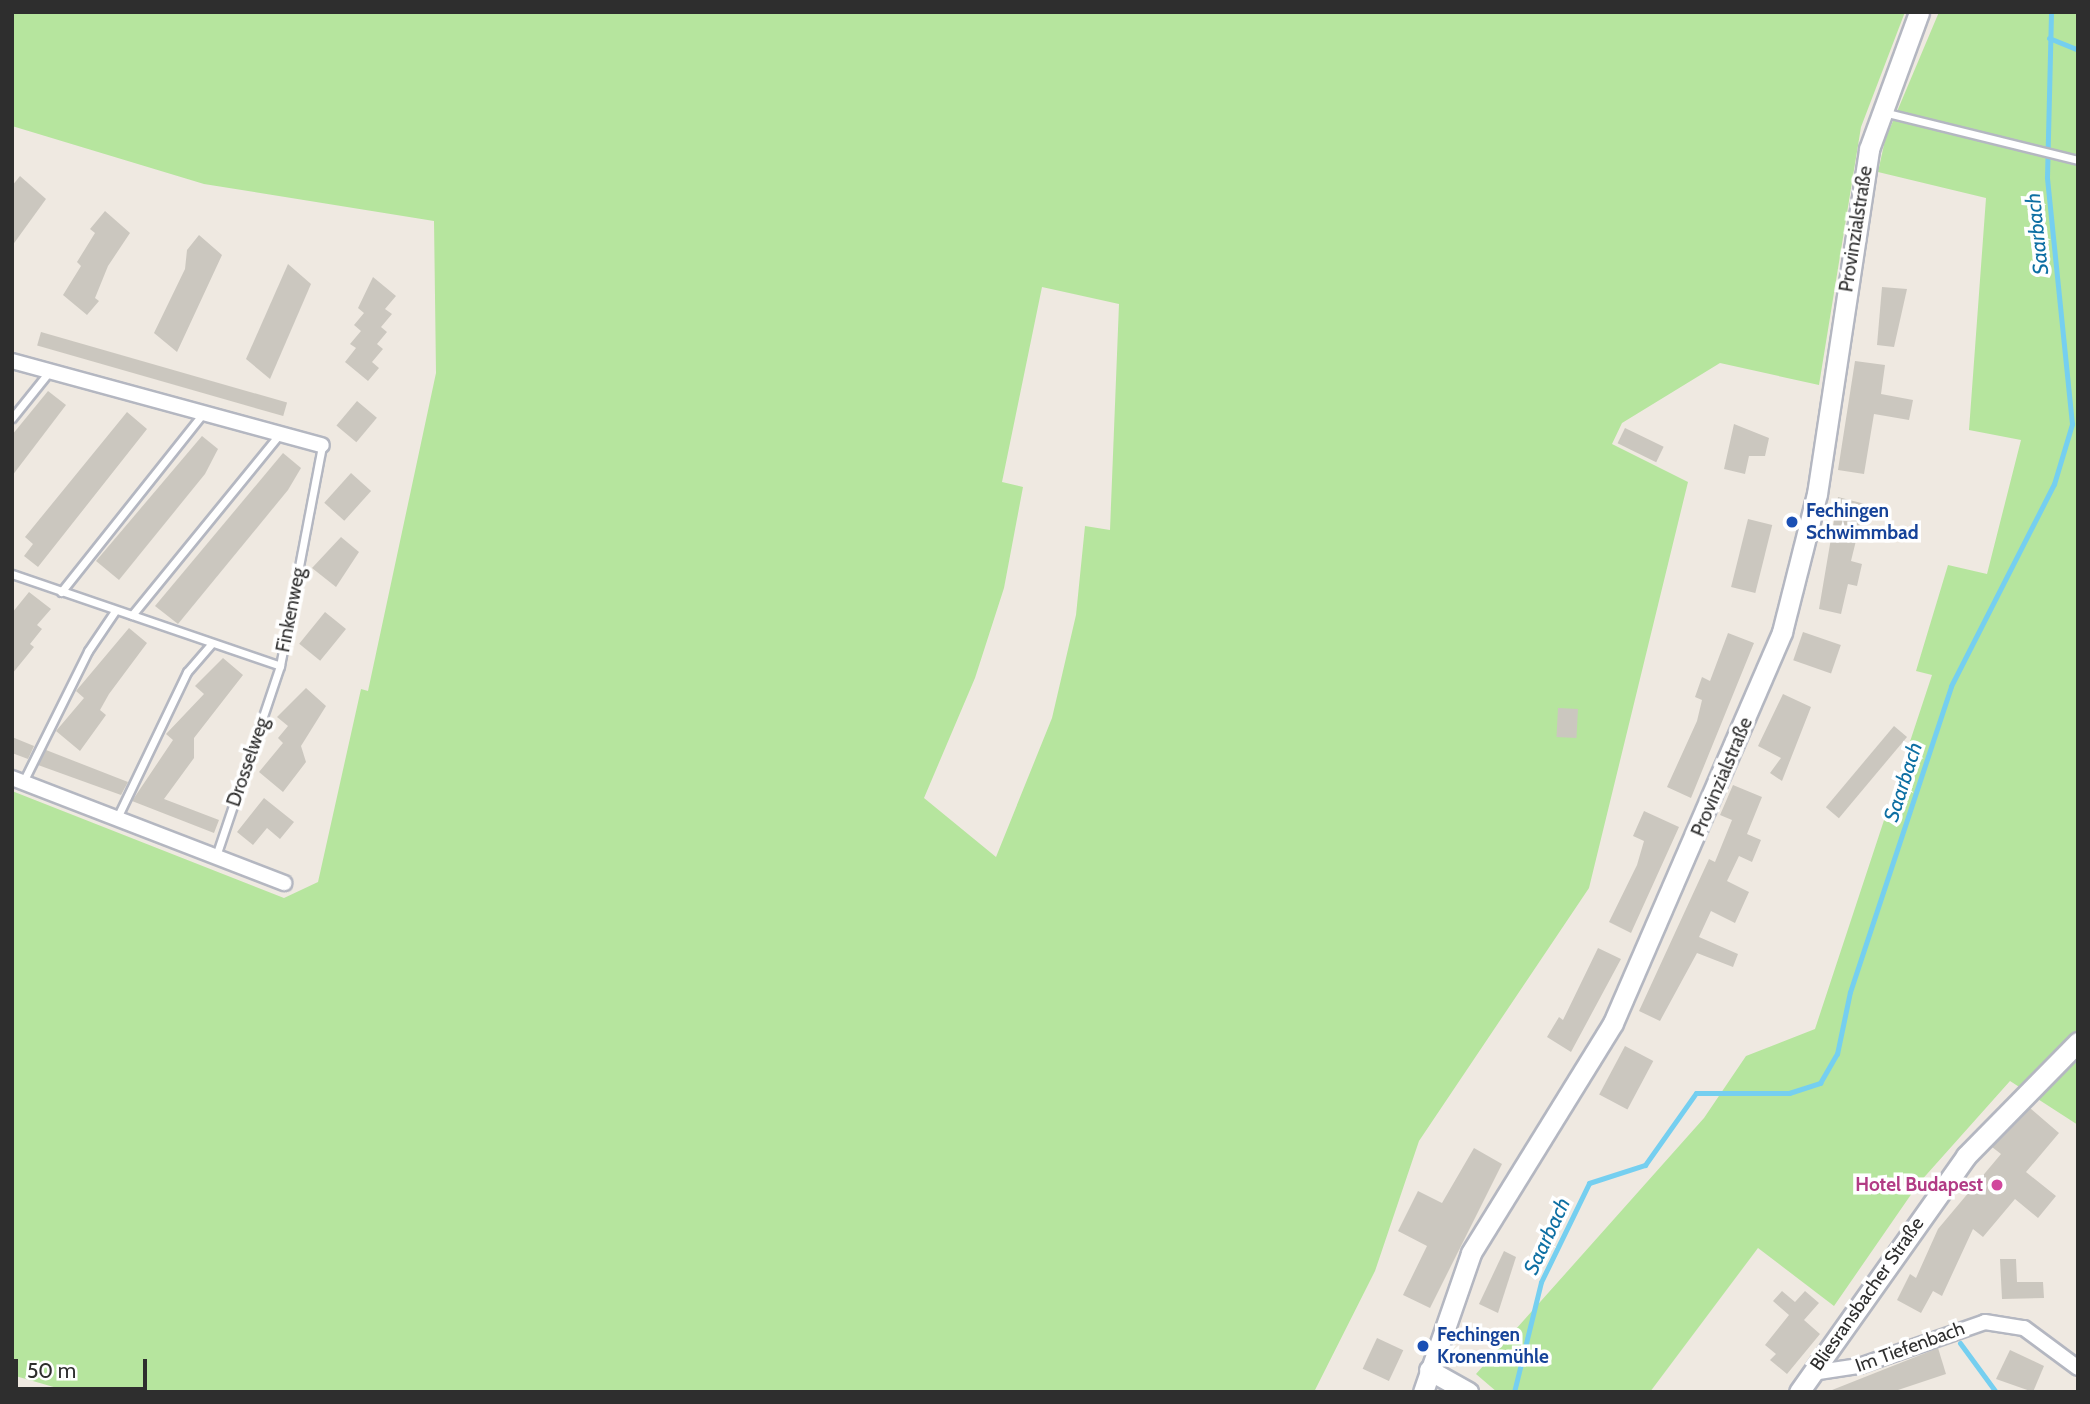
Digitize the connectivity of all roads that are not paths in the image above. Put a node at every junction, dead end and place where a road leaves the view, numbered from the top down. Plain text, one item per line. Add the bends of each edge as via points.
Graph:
1 (1919, 12) edge
2 (1879, 111) junction
3 (2078, 160) edge
4 (12, 361) edge
5 (49, 371) junction
6 (202, 415) junction
7 (12, 418) edge
8 (279, 435) junction
9 (322, 444) joint
10 (16, 575) edge
11 (12, 585) edge
12 (61, 592) junction
13 (115, 611) junction
14 (132, 615) junction
15 (211, 645) junction
16 (280, 666) junction
17 (18, 780) edge
18 (117, 818) junction
19 (216, 857) junction
20 (284, 883) dead end
21 (2078, 1042) edge
22 (2078, 1368) edge
23 (1429, 1370) junction
24 (1812, 1373) junction
25 (1423, 1392) edge
26 (1468, 1392) edge
27 (1800, 1392) edge

1 - 2 main road, Provinzialstraße
2 - 3 lane
2 - 23 main road, Provinzialstraße via 1817,494 1782,632 1613,1023 1471,1253
4 - 5 street, Finkenweg
5 - 6 street, Finkenweg
5 - 7 lane
6 - 8 street, Finkenweg
6 - 12 lane
8 - 9 street, Finkenweg
8 - 14 lane
9 - 16 lane, Finkenweg
10 - 11 lane
10 - 12 lane, Finkenweg
12 - 13 lane, Finkenweg
13 - 14 lane, Finkenweg
13 - 17 lane
14 - 15 lane, Finkenweg
15 - 16 lane, Finkenweg
15 - 18 lane via 187,673
16 - 19 lane, Drosselweg
17 - 18 street
18 - 19 street
19 - 20 street
21 - 24 main road, Bliesransbacher Straße via 1966,1156
22 - 24 street, Im Tiefenbach via 2024,1328 1985,1322 1859,1366
23 - 25 main road, Provinzialstraße
23 - 26 main road
24 - 27 main road, Bliesransbacher Straße

